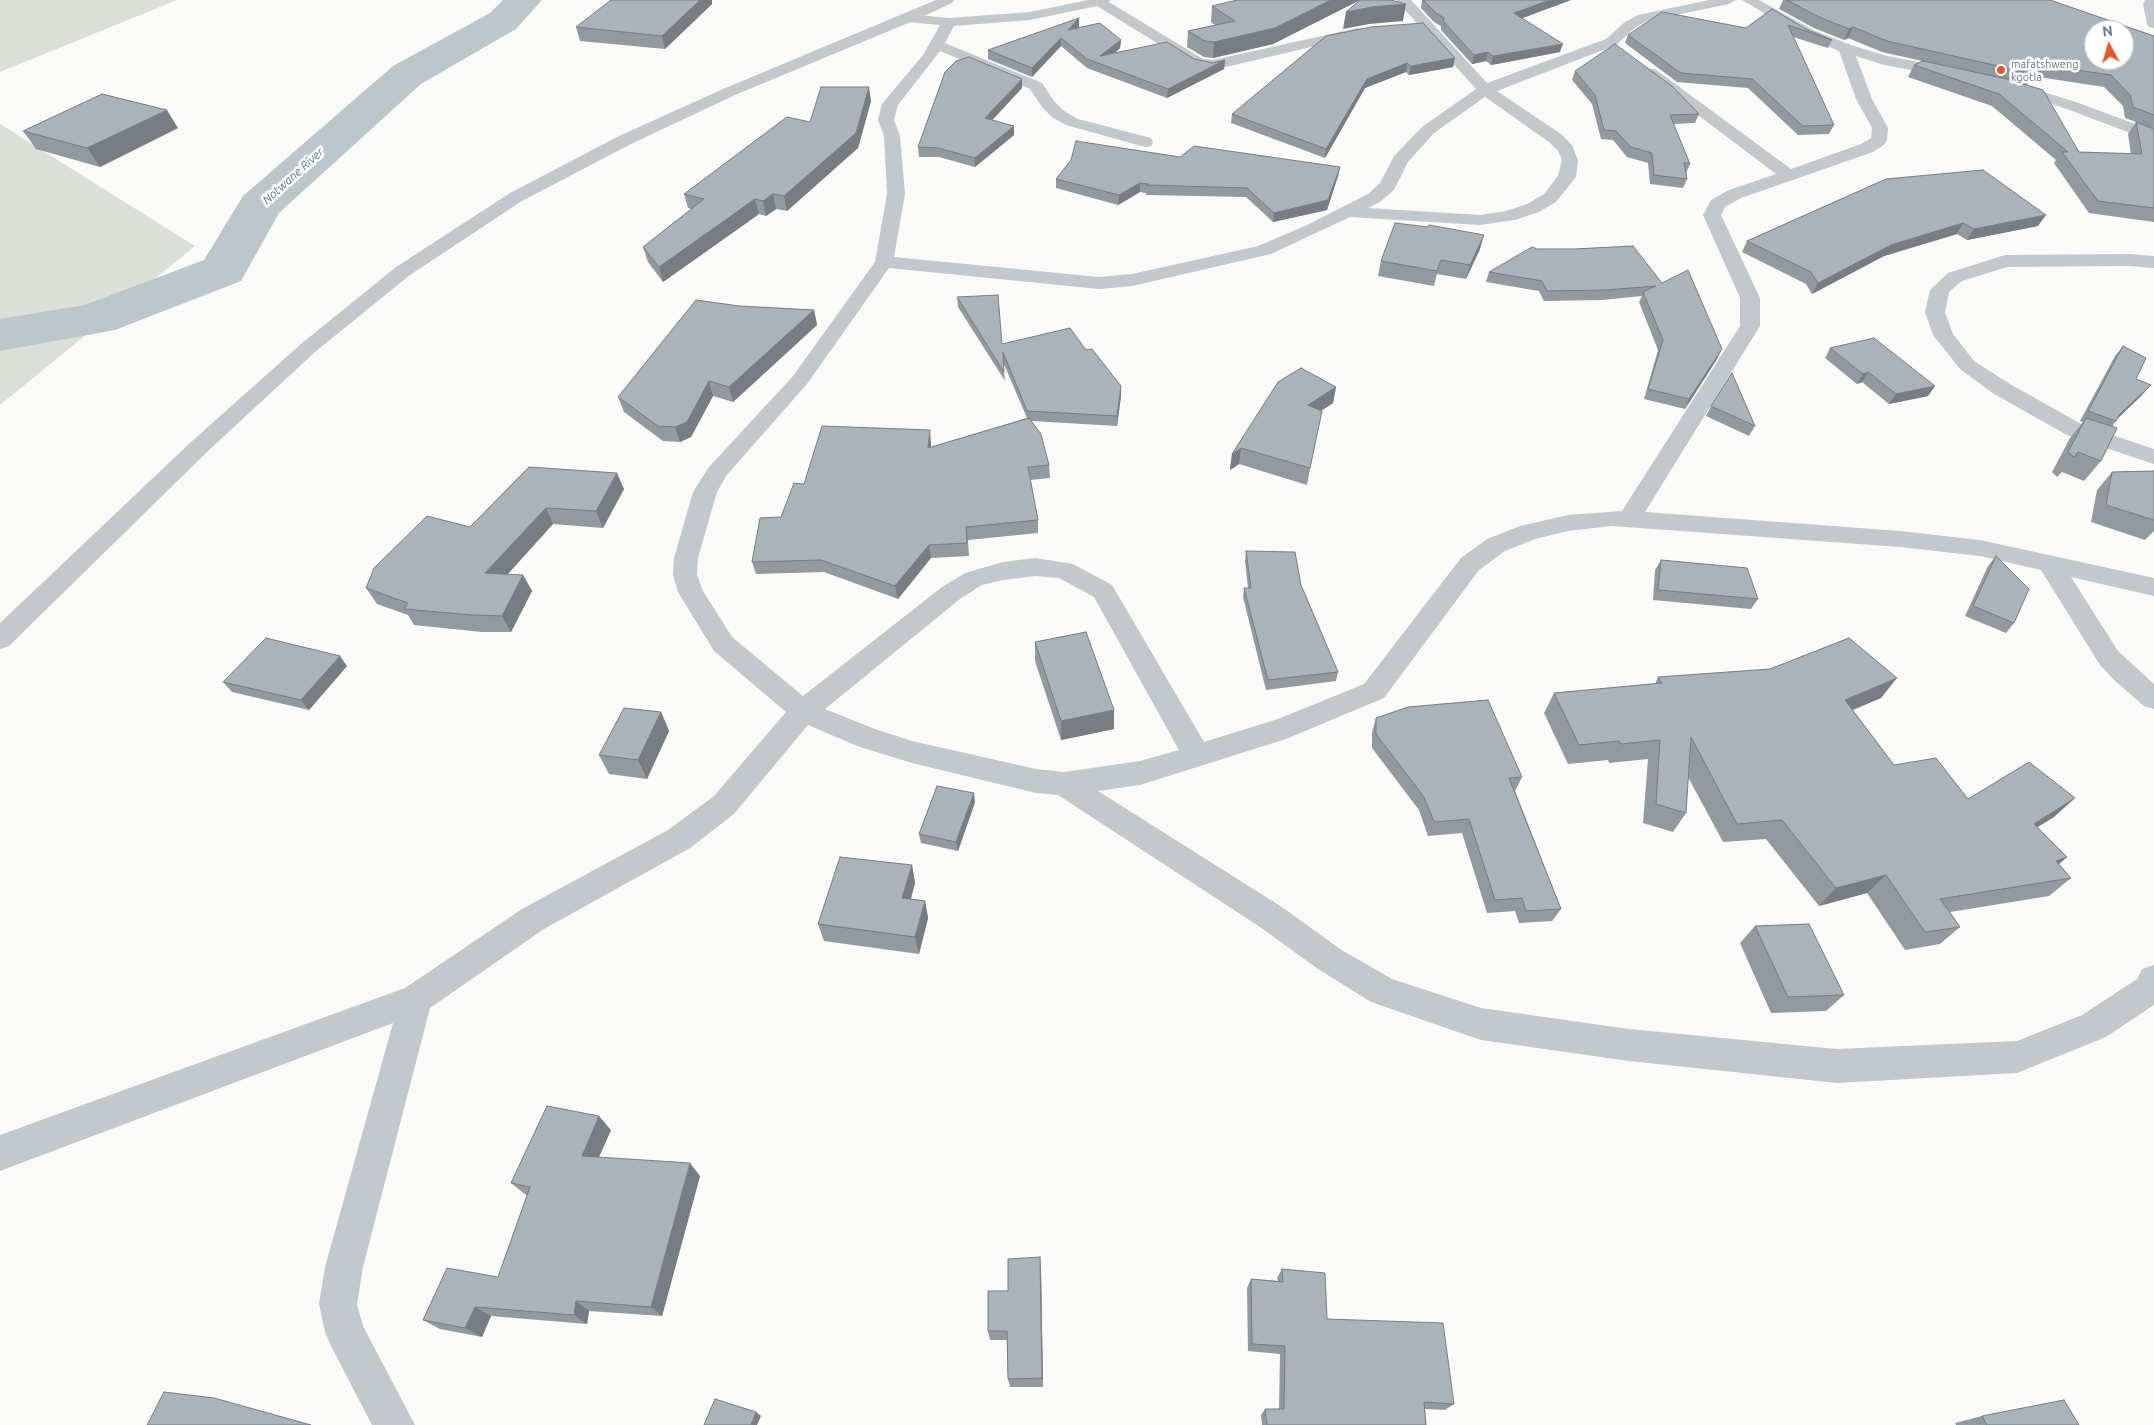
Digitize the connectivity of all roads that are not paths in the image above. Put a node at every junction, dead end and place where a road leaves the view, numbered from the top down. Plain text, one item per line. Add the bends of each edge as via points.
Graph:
1 (947, 0) edge
2 (1403, 0) edge
3 (1729, 0) edge
4 (1749, 0) edge
5 (2152, 0) edge
6 (1100, 1) edge
7 (908, 18) junction
8 (949, 22) junction
9 (2154, 24) edge
10 (1426, 25) junction
11 (1409, 27) edge
12 (1369, 30) edge
13 (1611, 42) junction
14 (935, 44) junction
15 (1846, 48) junction
16 (1967, 76) edge
17 (1996, 83) edge
18 (1485, 90) junction
19 (2154, 137) edge
20 (1145, 142) dead end
21 (1788, 175) junction
22 (1348, 212) junction
23 (884, 262) junction
24 (2154, 262) edge
25 (2154, 456) edge
26 (1628, 520) junction
27 (2050, 564) junction
28 (2154, 587) edge
29 (0, 639) edge
30 (2154, 698) edge
31 (803, 711) junction
32 (1197, 756) junction
33 (1064, 784) junction
34 (2154, 980) edge
35 (416, 999) junction
36 (0, 1153) edge
37 (394, 1425) edge

1 - 7 street
2 - 10 street
3 - 13 street via 1643,18
4 - 15 street via 1808,34
5 - 9 street
6 - 8 street via 1030,16
6 - 12 street via 1199,63 1213,65
7 - 8 street
7 - 29 street via 729,92 626,140 516,197 403,271 308,348
8 - 14 street
10 - 11 street
10 - 18 street
13 - 18 street
13 - 21 street
14 - 20 street via 1036,86 1053,109 1072,122
14 - 23 street via 929,57 890,104 886,120 892,136 896,194
15 - 16 street via 1884,60
15 - 21 street via 1864,99 1880,128 1879,140 1867,148
17 - 19 street via 2070,105
18 - 22 street via 1428,130 1400,160 1388,186
18 - 22 street via 1566,149 1570,160 1567,177 1550,198 1534,208 1509,216 1480,220
21 - 26 street via 1717,204 1712,215 1750,298 1750,326
22 - 23 street via 1264,250 1132,280 1099,283
23 - 31 street via 800,380 717,472 705,492 686,558 691,592 723,644
24 - 25 street via 2005,261 1956,277 1940,290 1935,312 1943,335 1967,365 2002,389 2075,430
26 - 27 street via 1900,539 1980,548
26 - 32 street via 1612,518 1568,523 1529,532 1496,545 1470,564 1374,690 1286,728
27 - 28 street
27 - 30 street via 2109,658
31 - 32 street via 951,593 974,579 1035,567 1064,570 1103,591
31 - 33 street via 912,752 1036,781
31 - 35 street via 724,805 679,839 533,919
32 - 33 street via 1140,773
33 - 34 street via 1271,917 1329,959 1383,991 1481,1024 1629,1044 1837,1066 2017,1058 2094,1026 2149,990
35 - 36 street
35 - 37 street via 344,1266 338,1304 345,1332

